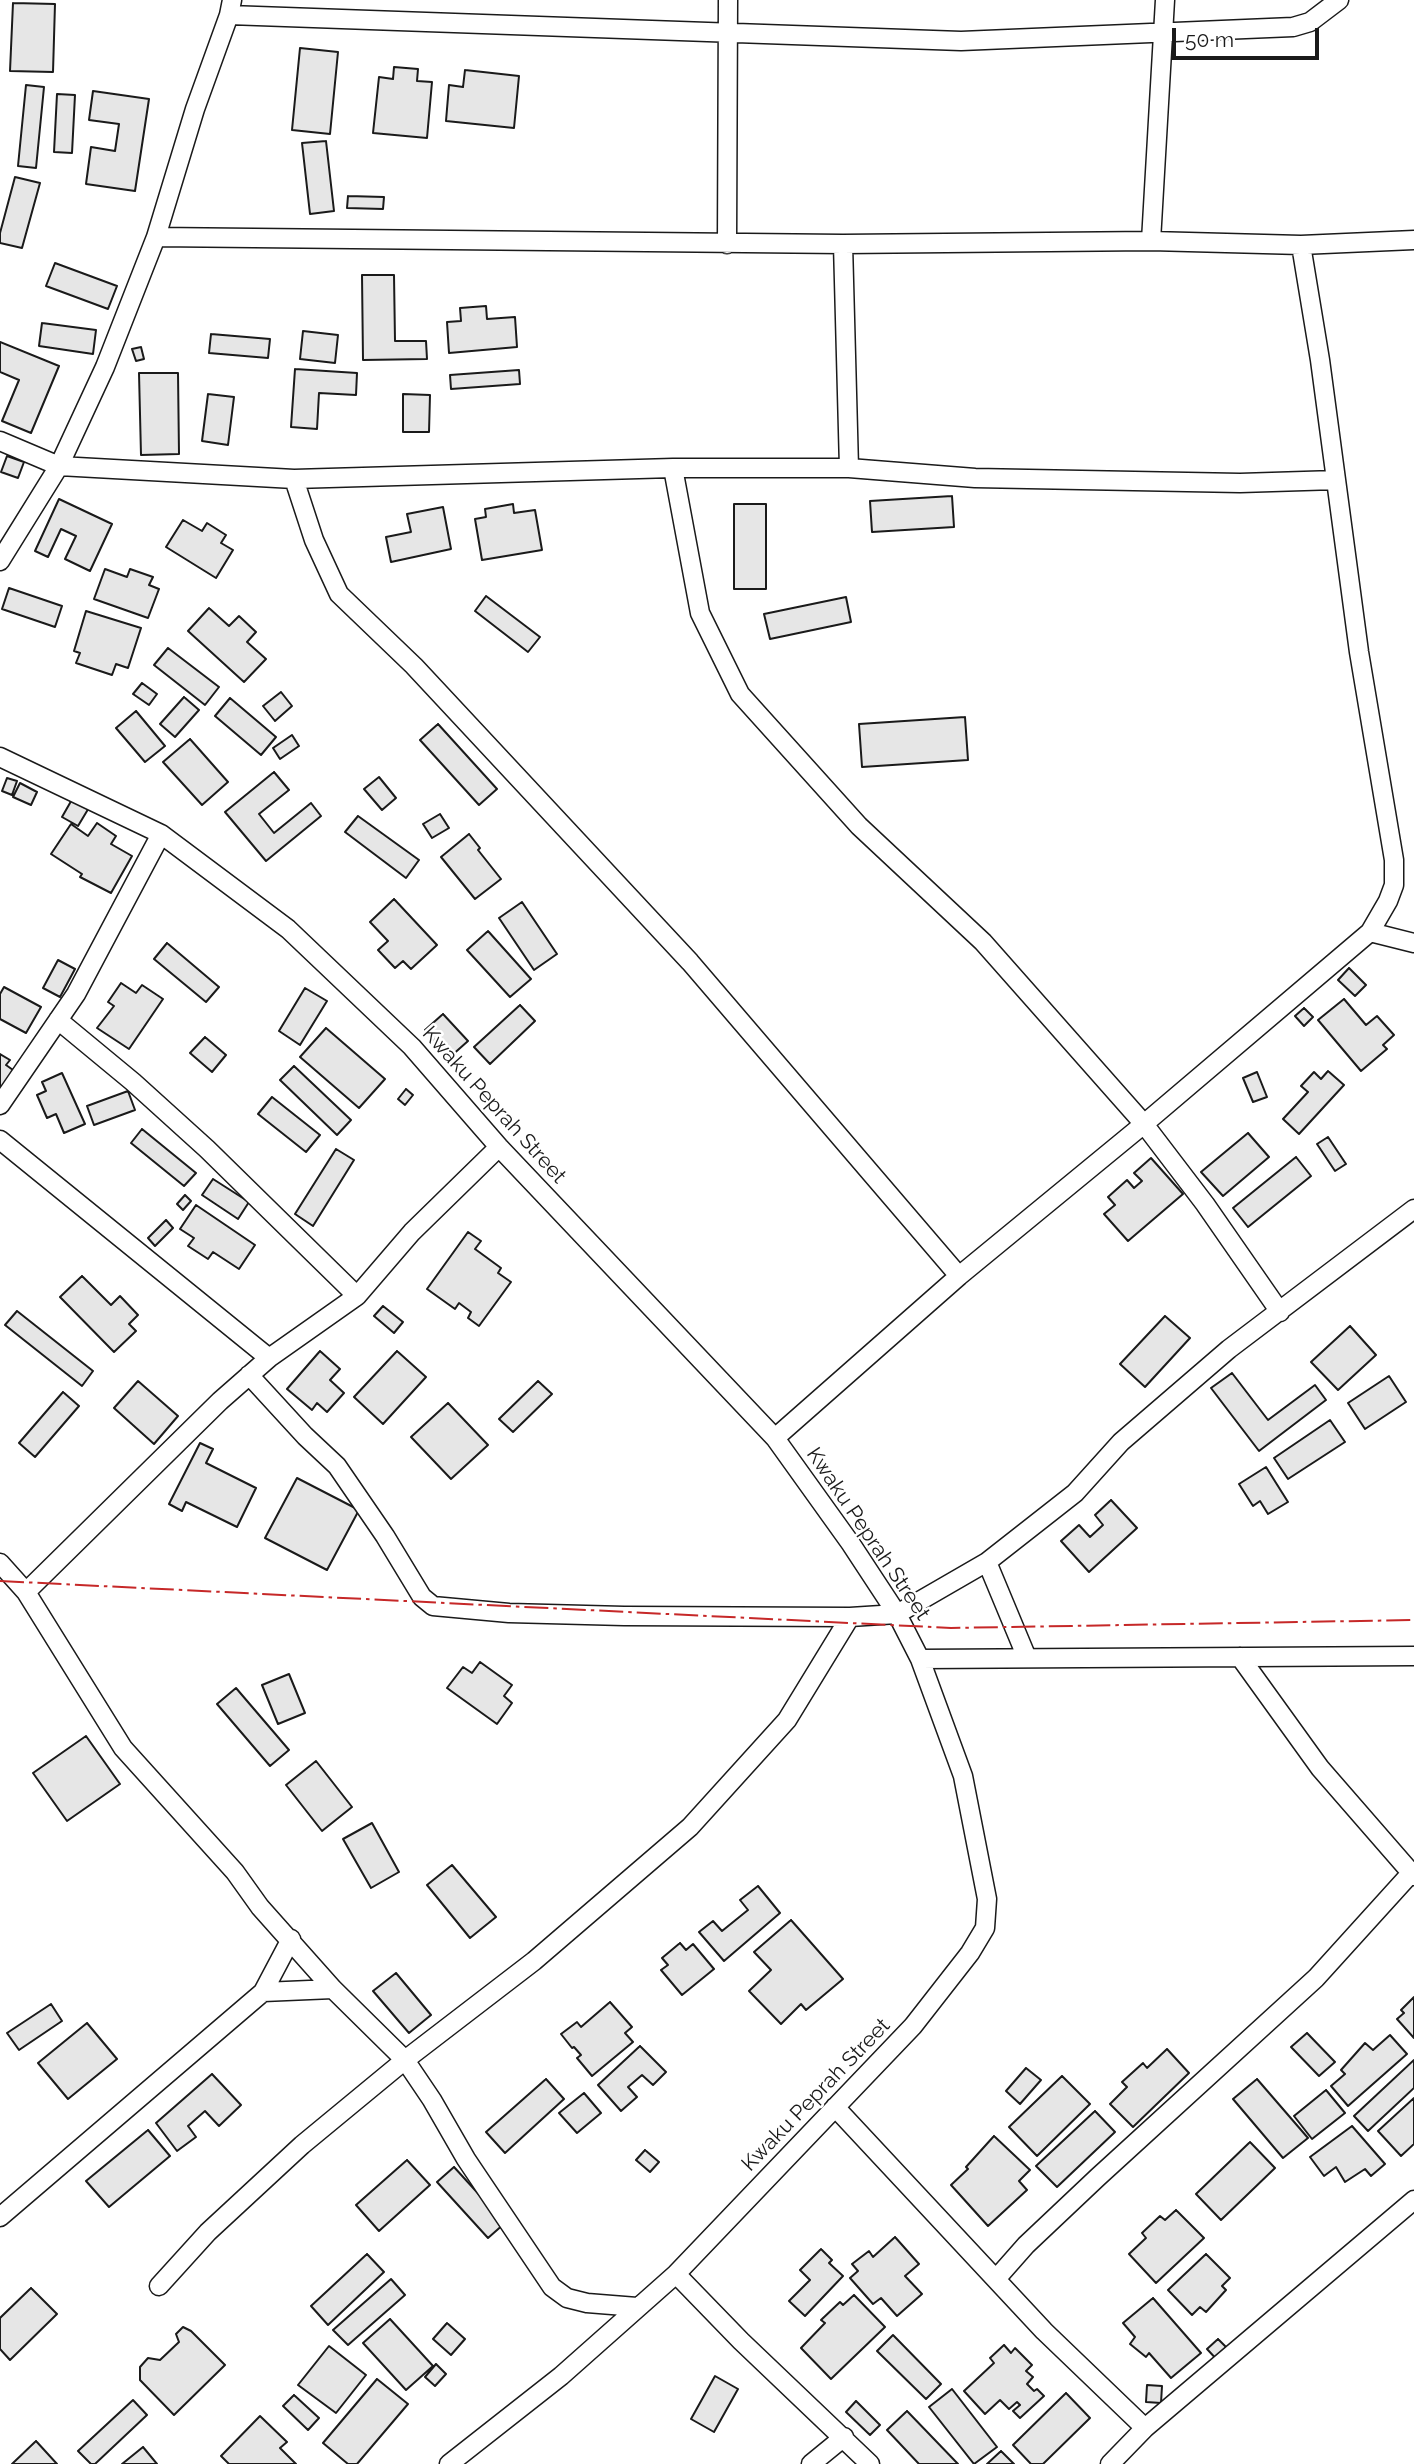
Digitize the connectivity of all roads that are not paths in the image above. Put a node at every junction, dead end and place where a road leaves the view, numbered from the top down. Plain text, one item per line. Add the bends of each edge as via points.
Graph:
1 (728, 0) edge
2 (1165, 0) edge
3 (1339, 0) edge
4 (231, 7) edge
5 (727, 31) junction
6 (1165, 31) junction
7 (156, 237) junction
8 (1414, 240) edge
9 (1151, 241) junction
10 (727, 244) junction
11 (843, 244) junction
12 (1301, 246) junction
13 (0, 441) edge
14 (59, 466) junction
15 (673, 468) junction
16 (849, 468) junction
17 (293, 479) junction
18 (1336, 480) junction
19 (0, 561) edge
20 (0, 757) edge
21 (161, 834) junction
22 (1370, 932) junction
23 (1414, 943) edge
24 (58, 1020) junction
25 (0, 1105) edge
26 (1144, 1124) junction
27 (1, 1146) edge
28 (499, 1147) junction
29 (1414, 1209) edge
30 (959, 1276) junction
31 (357, 1296) junction
32 (1280, 1312) junction
33 (269, 1357) junction
34 (249, 1375) junction
35 (775, 1438) junction
36 (987, 1562) junction
37 (0, 1563) edge
38 (26, 1592) junction
39 (897, 1614) junction
40 (850, 1617) junction
41 (1414, 1656) edge
42 (1240, 1657) junction
43 (1027, 1658) junction
44 (920, 1659) junction
45 (1413, 1874) edge
46 (291, 1939) junction
47 (333, 1989) junction
48 (262, 1992) junction
49 (405, 2060) junction
50 (835, 2107) junction
51 (1414, 2200) edge
52 (0, 2217) edge
53 (676, 2274) junction
54 (996, 2279) junction
55 (159, 2286) dead end
56 (637, 2307) junction
57 (1145, 2428) junction
58 (844, 2437) junction
59 (449, 2464) edge
60 (811, 2464) edge
61 (870, 2464) edge
62 (1110, 2464) edge

1 - 5 street
2 - 6 street
3 - 6 street via 1310,22 1293,27
4 - 5 street
4 - 7 street
5 - 6 street via 961,41
5 - 10 street
6 - 9 street
7 - 10 street
7 - 14 street via 105,367
8 - 12 street
9 - 11 street
9 - 12 street
10 - 11 street
11 - 16 street
12 - 18 street
13 - 14 street
14 - 17 street
14 - 19 street
15 - 16 street
15 - 17 street
15 - 26 street via 700,613 740,694 859,827 983,942
16 - 18 street via 975,478 1240,483
17 - 30 street via 339,594 414,666 681,953
18 - 22 street via 1394,860 1394,885
20 - 21 street, Kwaku Peprah Street
21 - 24 street
21 - 28 street, Kwaku Peprah Street via 288,929 412,1047
22 - 23 street
22 - 26 street
24 - 25 street
24 - 31 street via 198,1140
26 - 30 street
26 - 32 street
27 - 33 street
28 - 31 street via 412,1232
28 - 35 street, Kwaku Peprah Street
29 - 32 street
30 - 35 street
31 - 33 street
32 - 36 street via 1229,1349 1121,1442 1075,1493
33 - 34 street
34 - 38 street
34 - 40 street via 337,1466 422,1597 433,1606 522,1614
35 - 39 street, Kwaku Peprah Street
36 - 39 street
36 - 43 street
37 - 38 street
38 - 46 street via 123,1748
39 - 40 street
39 - 44 street, Kwaku Peprah Street
40 - 49 street via 787,1720 690,1827 534,1961
41 - 42 street
42 - 43 street
42 - 45 street via 1320,1768
43 - 44 street
44 - 50 street, Kwaku Peprah Street via 963,1776 987,1899 985,1928 913,2026
45 - 54 street via 1316,1978 1026,2245
46 - 47 street
46 - 48 street
47 - 48 street
47 - 49 street
48 - 52 street
49 - 55 street via 247,2195
49 - 56 street via 552,2287 567,2298
50 - 53 street, Kwaku Peprah Street
50 - 54 street
51 - 57 street
53 - 56 street, Kwaku Peprah Street
53 - 58 street
54 - 57 street
56 - 59 street, Kwaku Peprah Street via 561,2376
57 - 62 street
58 - 60 street
58 - 61 street

